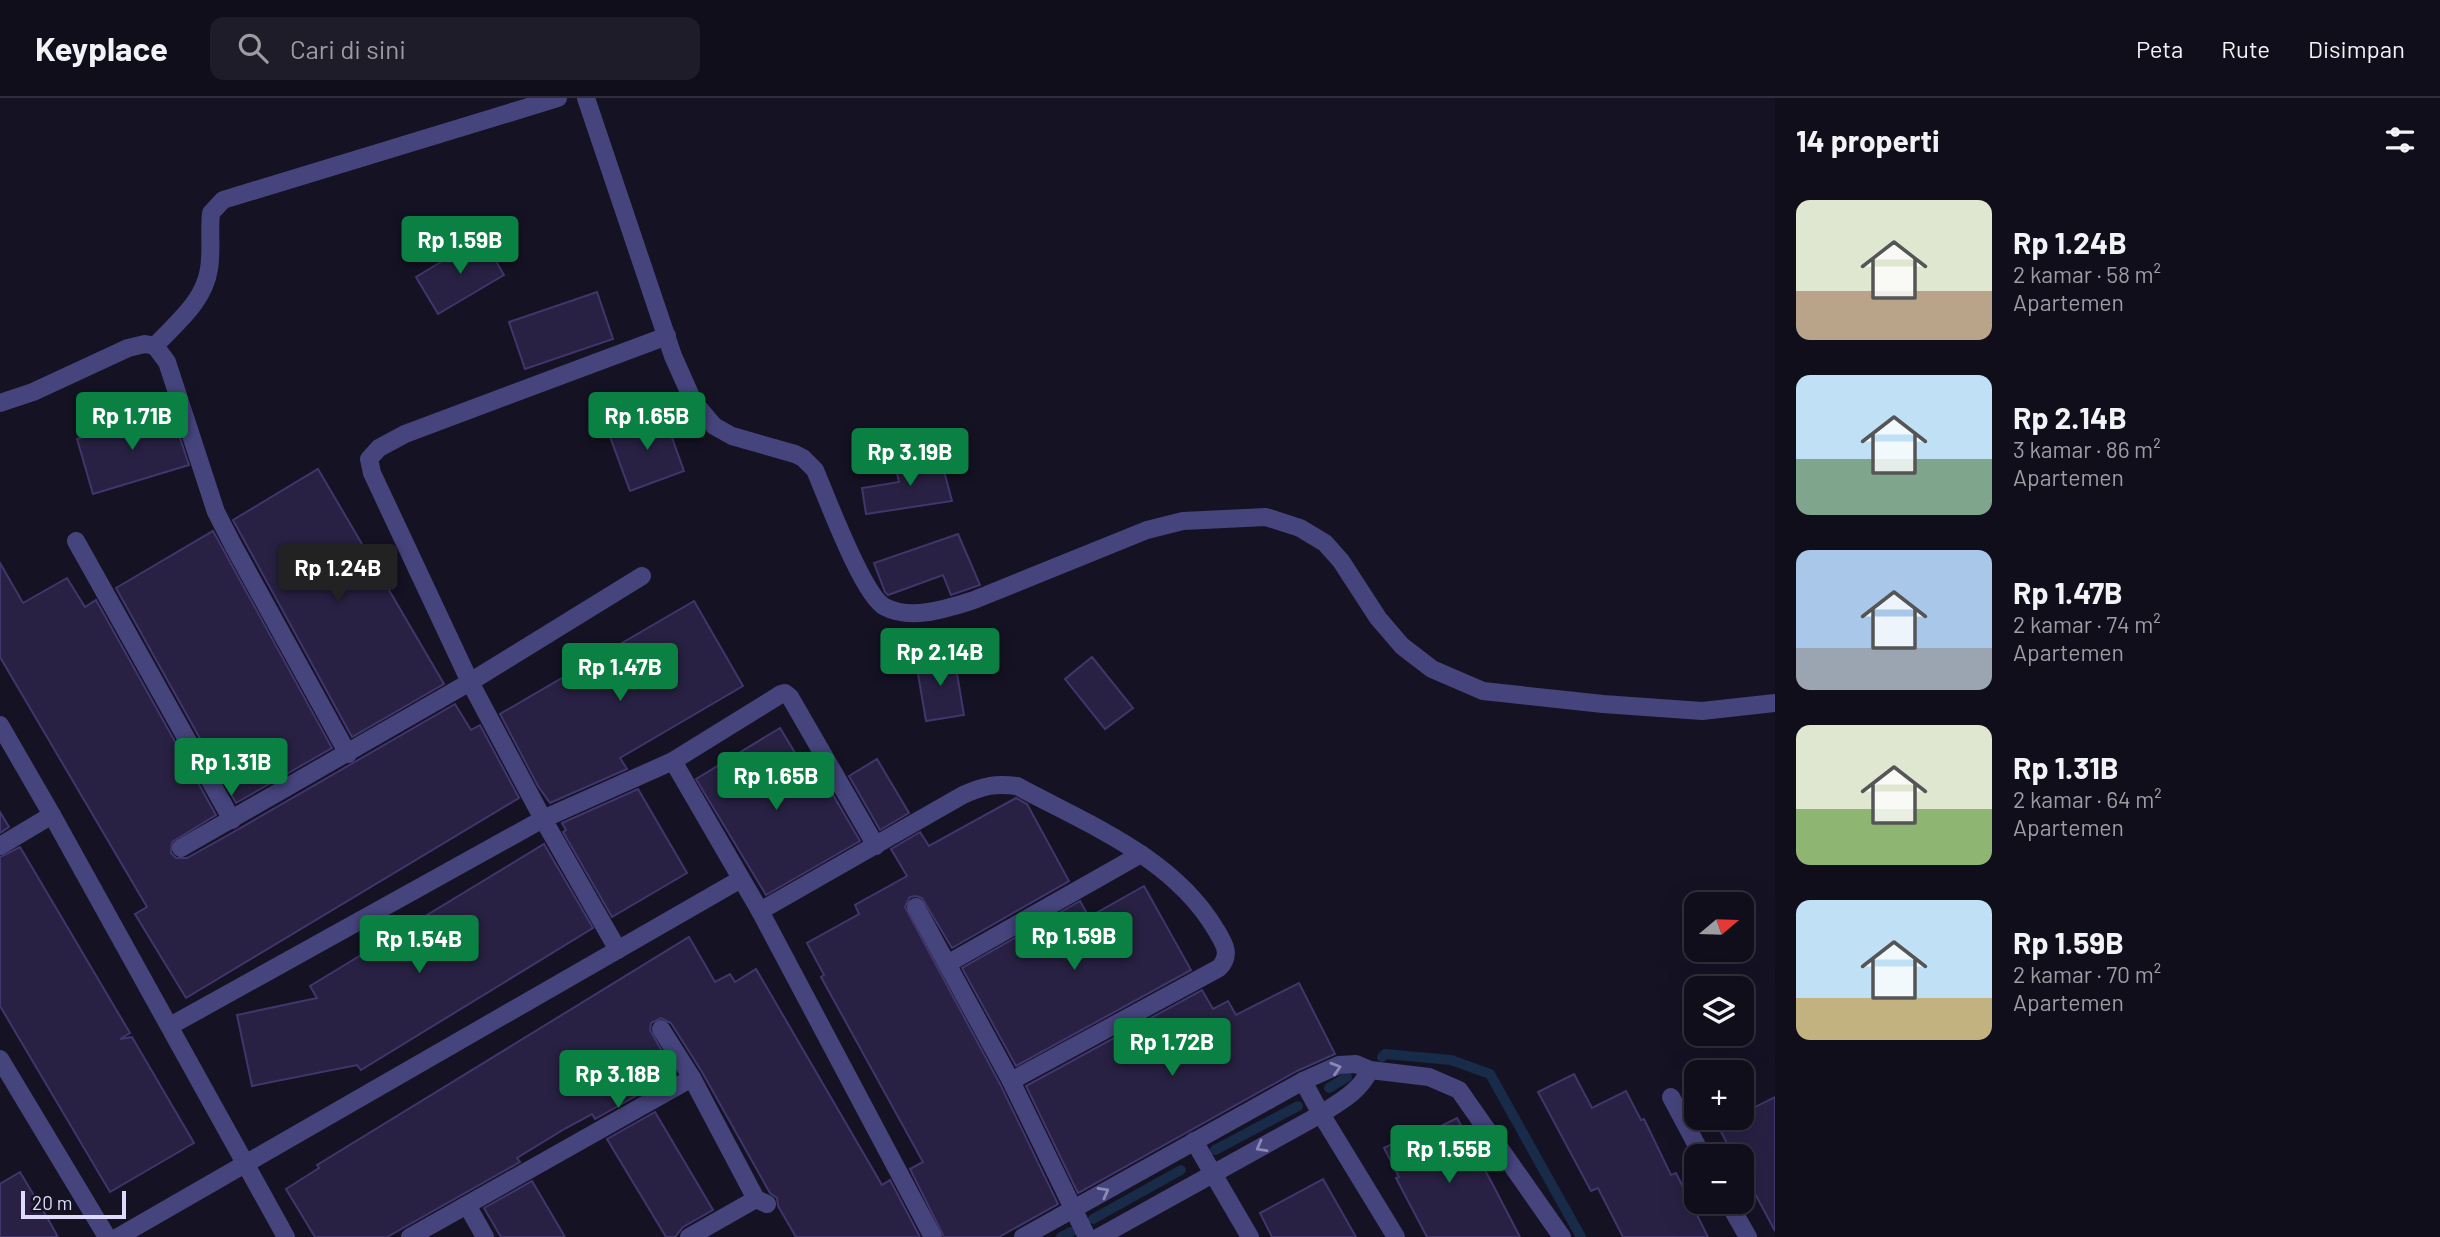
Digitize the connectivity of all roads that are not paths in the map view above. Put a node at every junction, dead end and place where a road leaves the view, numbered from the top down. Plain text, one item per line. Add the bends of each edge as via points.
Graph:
1 (558, 98) edge
2 (586, 98) edge
3 (667, 336) junction
4 (155, 346) junction
5 (0, 403) edge
6 (76, 541) dead end
7 (642, 576) dead end
8 (470, 682) junction
9 (1775, 704) edge
10 (0, 726) edge
11 (348, 754) junction
12 (673, 761) junction
13 (52, 815) junction
14 (543, 819) junction
15 (232, 820) junction
16 (0, 846) edge
17 (876, 846) junction
18 (181, 848) dead end
19 (1141, 854) junction
20 (741, 879) junction
21 (916, 907) dead end
22 (760, 911) junction
23 (618, 950) junction
24 (947, 964) junction
25 (170, 1026) junction
26 (661, 1029) dead end
27 (0, 1059) edge
28 (1370, 1070) junction
29 (692, 1078) junction
30 (1012, 1081) junction
31 (1303, 1081) junction
32 (1671, 1097) dead end
33 (1321, 1114) junction
34 (1194, 1141) junction
35 (1696, 1144) edge
36 (246, 1163) junction
37 (1214, 1172) junction
38 (467, 1205) junction
39 (1073, 1209) junction
40 (1735, 1214) edge
41 (1104, 1236) edge
42 (107, 1237) edge
43 (118, 1237) edge
44 (286, 1237) edge
45 (410, 1237) edge
46 (485, 1237) edge
47 (689, 1237) edge
48 (933, 1237) edge
49 (1023, 1237) edge
50 (1087, 1237) edge
51 (1250, 1237) edge
52 (1396, 1237) edge
53 (1562, 1237) edge
54 (1748, 1237) edge

1 - 4 street via 223,200 211,213 204,287 194,305
2 - 3 street
3 - 8 street via 405,434 369,459
3 - 9 street via 693,401 713,426 795,454 815,470 868,589 885,607 914,614 947,608 1147,530 1183,521 1266,517 1300,528 1325,543 1402,646 1432,670 1483,691 1702,711
4 - 5 street via 128,348
4 - 11 street via 167,362 222,524
6 - 15 street
7 - 8 street
8 - 11 street
8 - 14 street
10 - 13 street
11 - 15 street
12 - 14 street
12 - 17 street via 785,693
12 - 20 street
13 - 16 street
13 - 25 street
14 - 23 street
14 - 25 street
15 - 18 street
17 - 19 street via 963,795 999,784 1017,786
17 - 22 street
19 - 24 street
19 - 30 street via 1183,888 1212,923 1225,945 1224,962
20 - 22 street
20 - 23 street
21 - 24 street
22 - 48 street
23 - 36 street
24 - 30 street
25 - 36 street
26 - 29 street
27 - 42 street
31 -> 28 street via 1339,1065 1356,1064
28 - 33 street via 1356,1092
28 - 53 street via 1429,1077 1459,1090
29 - 38 street
29 - 47 street via 762,1202
30 - 39 street
31 - 33 street
31 - 34 street
32 - 35 street
33 -> 37 street
33 - 52 street
34 - 37 street
39 -> 34 street
36 - 43 street
36 - 44 street
37 - 41 street
37 - 51 street
38 - 45 street
38 - 46 street
39 - 49 street
39 - 50 street
40 - 54 street

